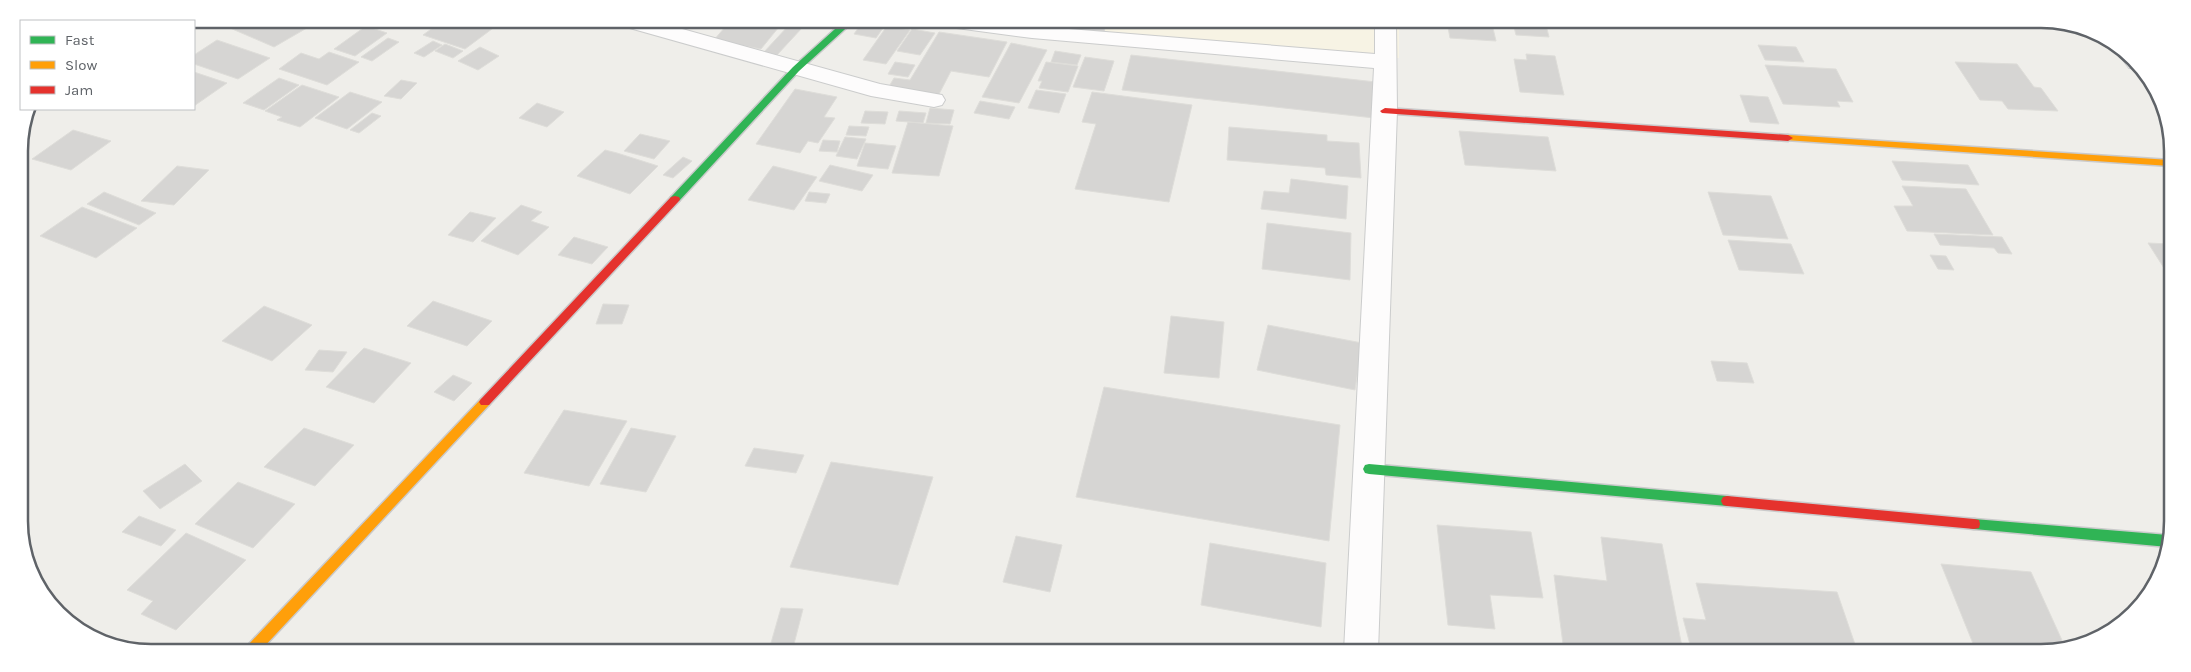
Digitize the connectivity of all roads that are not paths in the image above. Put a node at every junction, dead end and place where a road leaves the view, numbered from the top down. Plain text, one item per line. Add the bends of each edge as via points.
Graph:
1 (655, 28) edge
2 (842, 28) edge
3 (1002, 28) edge
4 (1386, 28) edge
5 (1385, 62) junction
6 (796, 69) junction
7 (934, 100) dead end
8 (1385, 111) junction
9 (2164, 163) edge
10 (1370, 468) junction
11 (2161, 541) edge
12 (258, 644) edge
13 (1362, 644) edge

1 - 6 street
2 - 6 street
3 - 5 street
4 - 5 street
5 - 8 street
6 - 7 street via 879,91
6 - 12 street
8 - 9 street
8 - 10 street
10 - 11 street
10 - 13 street

